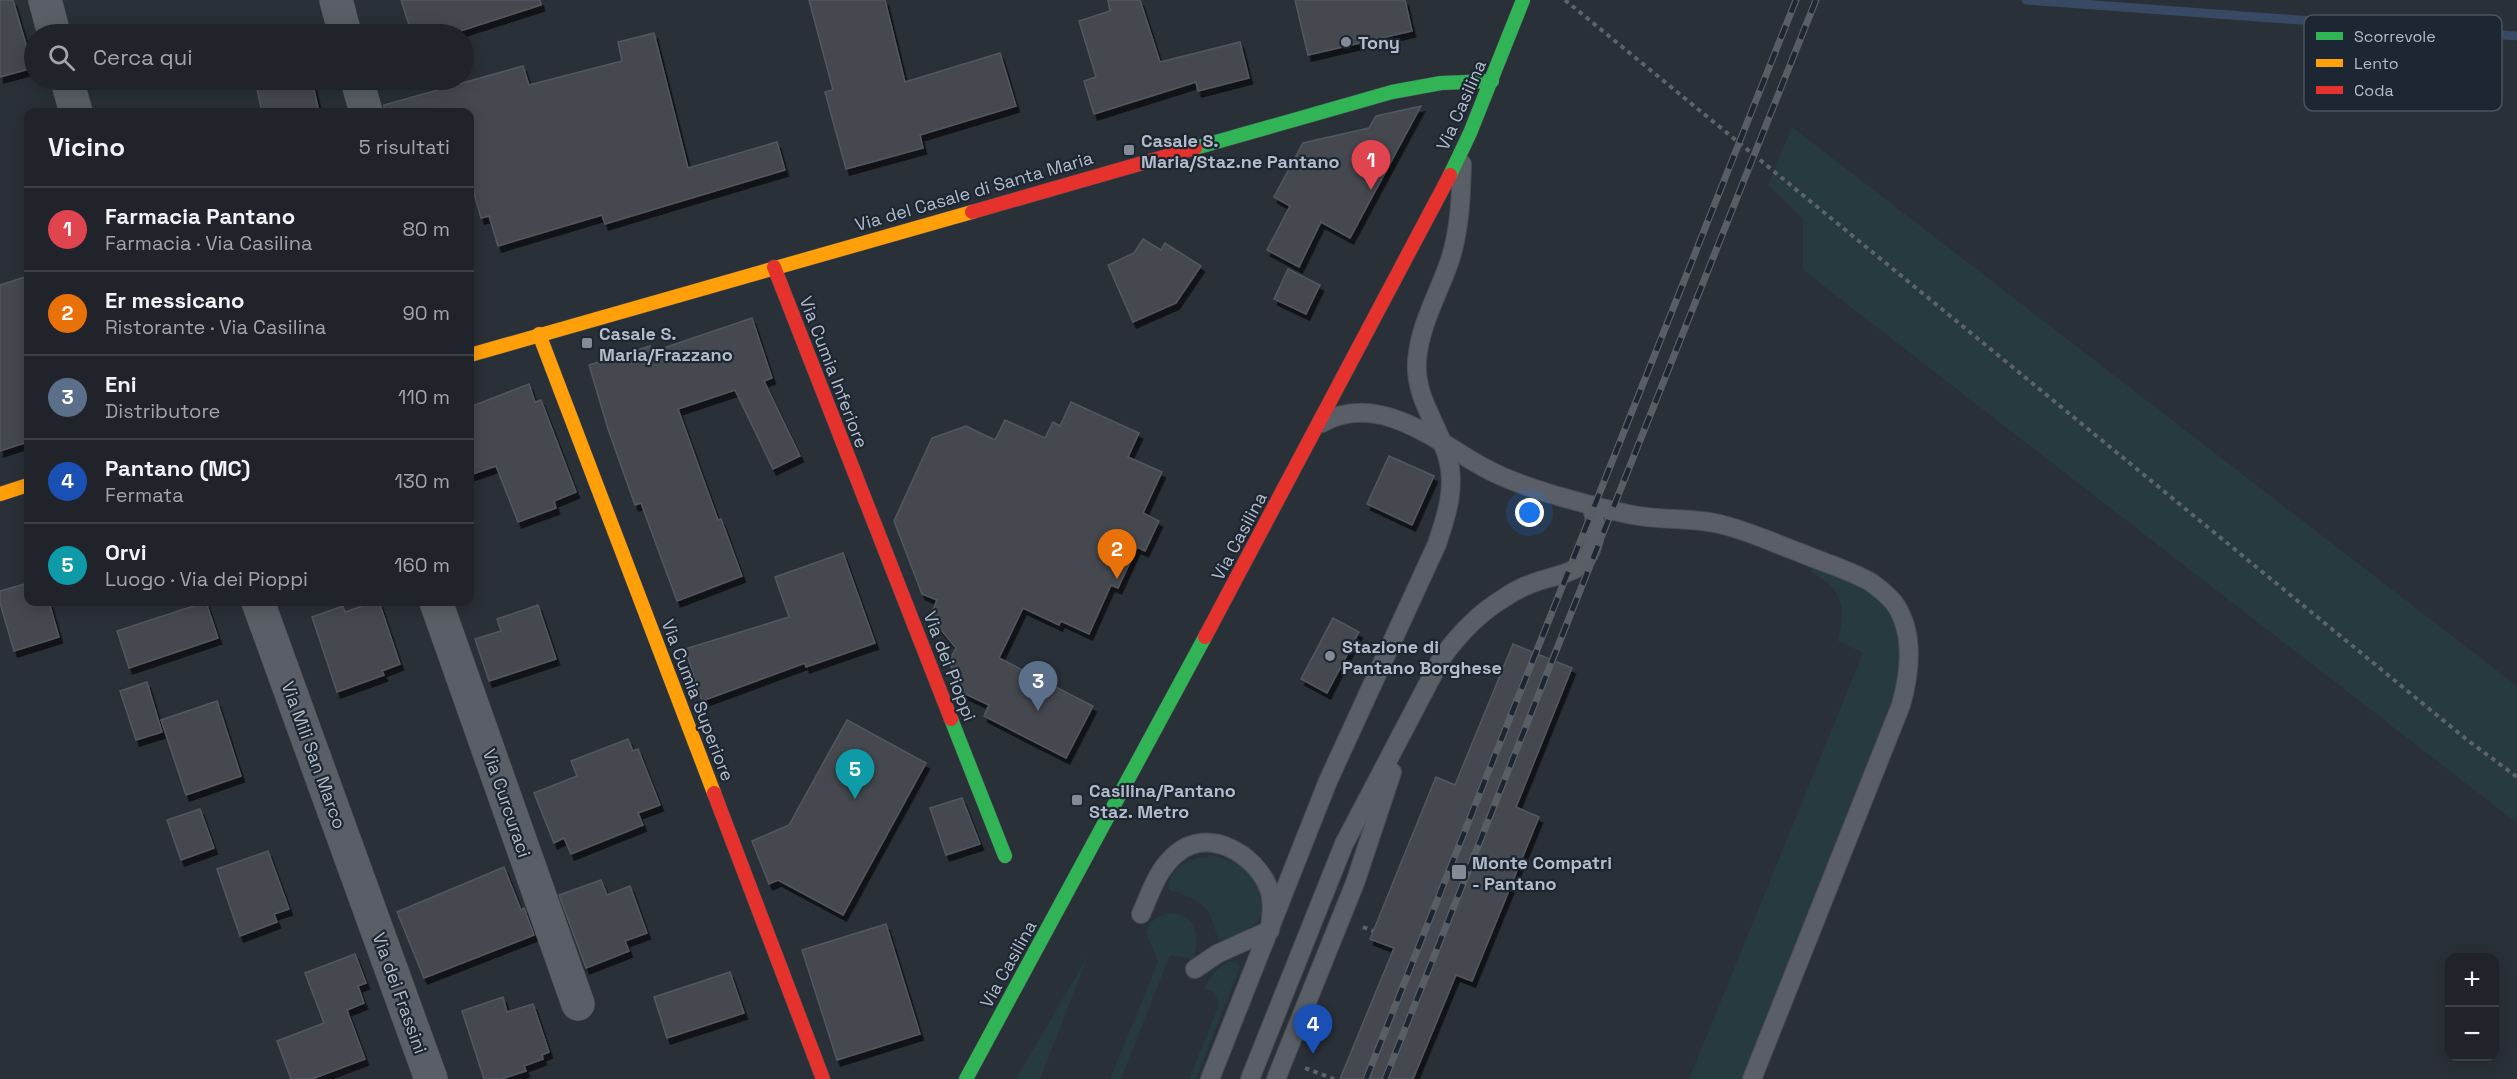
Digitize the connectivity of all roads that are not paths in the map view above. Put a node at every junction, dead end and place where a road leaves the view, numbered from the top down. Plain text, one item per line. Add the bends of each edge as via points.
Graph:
1 (45, 0) edge
2 (336, 0) edge
3 (1523, 0) edge
4 (51, 24) edge
5 (342, 24) edge
6 (1492, 81) junction
7 (70, 90) edge
8 (360, 90) edge
9 (75, 108) edge
10 (365, 108) edge
11 (1462, 149) junction
12 (774, 267) junction
13 (539, 334) junction
14 (474, 354) edge
15 (1318, 425) junction
16 (1441, 440) junction
17 (24, 486) edge
18 (861, 490) joint
19 (0, 494) edge
20 (1591, 505) junction
21 (259, 606) edge
22 (437, 606) edge
23 (1406, 727) junction
24 (1005, 856) dead end
25 (369, 908) joint
26 (1141, 914) dead end
27 (1270, 930) junction
28 (1196, 969) dead end
29 (578, 1004) dead end
30 (431, 1079) edge
31 (823, 1079) edge
32 (966, 1079) edge
33 (1210, 1079) edge
34 (1250, 1079) edge
35 (1276, 1079) edge
36 (1752, 1079) edge

1 - 4 street
2 - 5 street
3 - 6 street, Via Casilina
6 - 11 street, Via Casilina
6 - 12 street, Via del Casale di Santa Maria via 1441,83 1392,92
7 - 9 street
8 - 10 street
11 - 15 street, Via Casilina
11 - 16 lane via 1455,240 1424,323 1417,361 1425,407
12 - 13 street, Via del Casale di Santa Maria
12 - 18 street, Via Cumia Inferiore
13 - 14 street, Via del Casale di Santa Maria
13 - 31 street, Via Cumia Superiore
15 - 16 lane via 1335,415 1370,412
15 - 32 street, Via Casilina
16 - 20 lane via 1509,479
16 - 27 lane via 1452,486 1442,530 1328,781
17 - 19 street
18 - 24 street, Via dei Pioppi
20 - 23 lane via 1596,532 1582,564 1519,589 1476,619 1441,659
20 - 36 lane via 1639,516 1716,523 1856,575 1895,604 1907,632 1908,674 1896,719
21 - 25 street, Via Mili San Marco
22 - 29 street, Via Curcuraci
23 - 34 lane via 1344,844
23 - 35 lane via 1367,850
25 - 30 street, Via dei Frassini
26 - 27 lane via 1159,871 1178,852 1197,845 1217,844 1236,850 1262,874 1272,903
27 - 28 lane via 1217,954
27 - 33 lane

